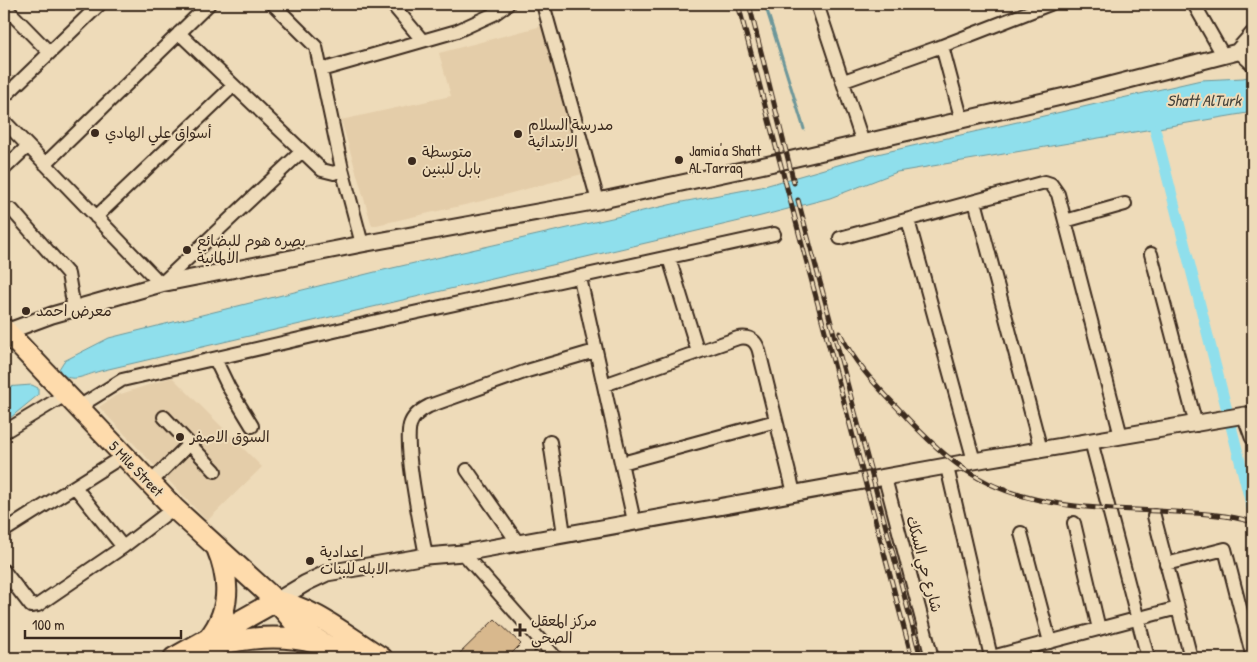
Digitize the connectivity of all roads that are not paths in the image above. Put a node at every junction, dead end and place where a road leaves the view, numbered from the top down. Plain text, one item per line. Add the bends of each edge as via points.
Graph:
1 (100, 4) edge
2 (209, 4) edge
3 (273, 4) edge
4 (392, 4) edge
5 (485, 4) edge
6 (508, 4) edge
7 (543, 4) edge
8 (817, 4) edge
9 (1050, 4) edge
10 (1194, 4) edge
11 (4, 6) edge
12 (494, 14) junction
13 (179, 33) junction
14 (1253, 34) edge
15 (422, 40) junction
16 (942, 46) junction
17 (1253, 48) edge
18 (49, 52) junction
19 (1231, 53) junction
20 (1253, 65) edge
21 (321, 70) junction
22 (844, 81) junction
23 (233, 86) junction
24 (4, 97) edge
25 (4, 121) edge
26 (962, 121) junction
27 (863, 143) junction
28 (28, 146) junction
29 (301, 152) junction
30 (45, 164) junction
31 (4, 169) edge
32 (342, 169) junction
33 (598, 201) junction
34 (975, 201) junction
35 (1125, 204) dead end
36 (12, 210) dead end
37 (96, 217) junction
38 (908, 220) junction
39 (1065, 221) junction
40 (774, 234) dead end
41 (840, 238) dead end
42 (362, 244) junction
43 (1151, 254) dead end
44 (669, 258) junction
45 (580, 278) junction
46 (161, 284) junction
47 (74, 309) junction
48 (5, 330) edge
49 (595, 351) junction
50 (698, 352) junction
51 (215, 359) junction
52 (604, 385) junction
53 (71, 402) junction
54 (1244, 415) edge
55 (164, 418) dead end
56 (776, 421) junction
57 (1202, 423) junction
58 (252, 426) dead end
59 (4, 432) edge
60 (1121, 436) junction
61 (1253, 437) edge
62 (1091, 441) junction
63 (550, 442) dead end
64 (189, 444) junction
65 (1041, 450) junction
66 (123, 456) junction
67 (974, 461) junction
68 (622, 463) junction
69 (947, 467) junction
70 (467, 470) dead end
71 (215, 471) dead end
72 (885, 478) junction
73 (150, 483) junction
74 (75, 487) junction
75 (794, 493) junction
76 (174, 508) junction
77 (1154, 516) dead end
78 (634, 521) junction
79 (1074, 523) dead end
80 (4, 531) edge
81 (1021, 533) dead end
82 (564, 534) junction
83 (518, 543) junction
84 (123, 547) junction
85 (217, 548) junction
86 (463, 553) junction
87 (426, 556) junction
88 (1166, 564) junction
89 (4, 571) edge
90 (276, 601) junction
91 (1178, 608) junction
92 (1137, 619) junction
93 (1099, 629) junction
94 (208, 640) junction
95 (1050, 642) junction
96 (327, 646) junction
97 (180, 655) edge
98 (347, 658) edge
99 (382, 658) edge
100 (556, 658) edge
101 (932, 658) edge
102 (990, 658) edge
103 (1148, 658) edge
104 (1190, 658) edge
105 (1253, 658) edge

1 - 18 street
2 - 13 street
3 - 21 street via 316,47
4 - 15 street
5 - 12 street
6 - 12 street
7 - 33 street
8 - 22 street
9 - 16 street
10 - 19 street
11 - 18 street
12 - 15 street via 457,31
13 - 23 street
13 - 30 street
14 - 19 street
15 - 21 street
16 - 22 street
16 - 26 street
17 - 19 street
18 - 24 street
19 - 20 street
19 - 26 street
21 - 32 street
22 - 27 street
23 - 29 street
23 - 37 street
25 - 28 street
26 - 27 street
27 - 33 street
28 - 30 street
28 - 31 street
29 - 32 street via 322,170 334,174
29 - 46 street
30 - 37 street
32 - 42 street
33 - 42 street
34 - 38 street
34 - 39 street via 1046,182 1056,188
34 - 65 street
35 - 39 street
36 - 47 street via 68,274
37 - 46 street
38 - 41 street
38 - 67 street
39 - 60 street
40 - 44 street
42 - 46 street
43 - 57 street
44 - 45 street
44 - 50 street
45 - 49 street
45 - 51 street
46 - 47 street
47 - 48 street
48 - 53 main road, 5 Mile Street
49 - 52 street
49 - 87 street via 527,371 418,412 410,424 410,451
50 - 52 street
50 - 56 street via 745,336 752,339 757,344
51 - 53 street via 122,380
51 - 58 street
52 - 68 street
53 - 59 street
53 - 66 main road, 5 Mile Street
54 - 57 street
54 - 61 street
55 - 64 street
56 - 68 street
56 - 75 street
57 - 60 street
60 - 62 street
62 - 65 street
62 - 92 street
63 - 82 street
64 - 71 street
64 - 73 street
65 - 67 street
66 - 73 main road, 5 Mile Street
66 - 74 street
67 - 69 street
68 - 78 street
69 - 72 street
69 - 102 street
70 - 83 street
72 - 75 street
72 - 101 street, شارع حي السكك
73 - 76 main road, 5 Mile Street
74 - 80 street
74 - 84 street
75 - 78 street
76 - 84 street
76 - 85 main road, 5 Mile Street
77 - 88 street
78 - 82 street
79 - 93 street
81 - 95 street
82 - 83 street
83 - 86 street
84 - 89 street via 38,605 31,606
85 - 90 main road, 5 Mile Street
85 - 94 main road via 225,574 226,597 222,619
86 - 87 street
86 - 100 street
87 - 90 street via 327,573
88 - 91 street
88 - 105 street via 1224,549
90 - 94 main road
90 - 96 main road, 5 Mile Street via 300,629
90 - 99 main road via 311,613
91 - 92 street
91 - 104 street
92 - 93 street
92 - 103 street
93 - 95 street
94 - 97 main road
95 - 102 street
96 - 97 main road via 296,638 270,637 235,641
96 - 98 main road, 5 Mile Street

